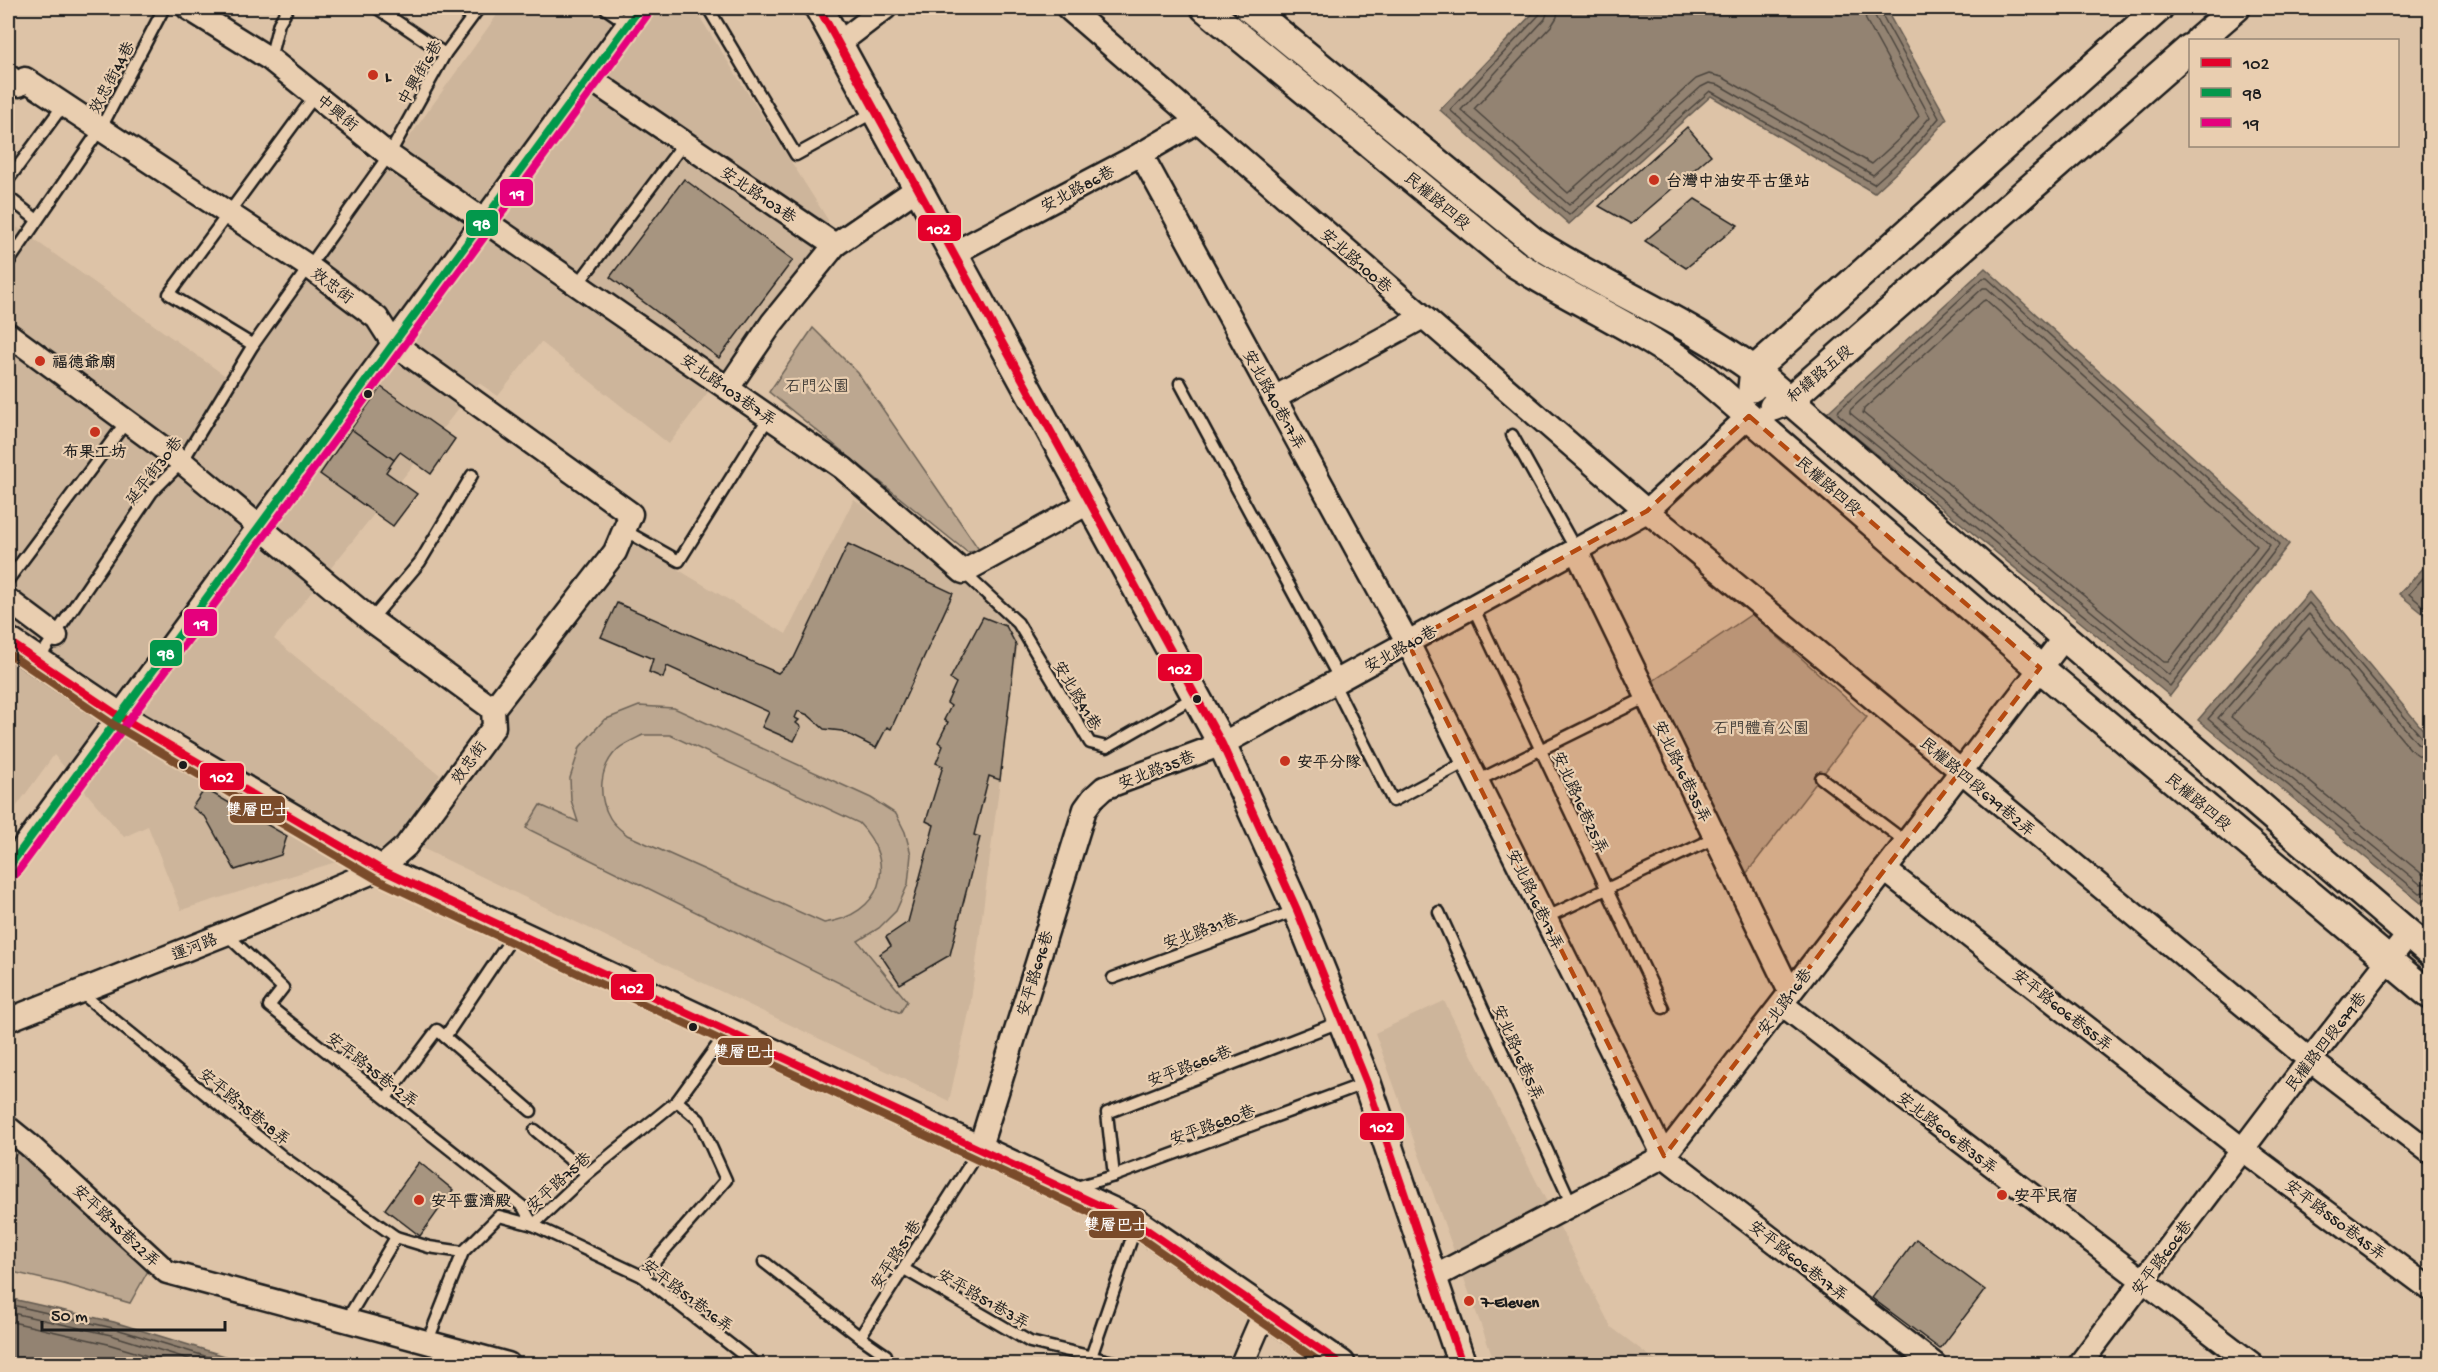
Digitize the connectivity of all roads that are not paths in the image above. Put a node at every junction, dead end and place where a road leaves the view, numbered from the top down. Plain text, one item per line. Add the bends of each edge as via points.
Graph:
1 (164, 8) edge
2 (188, 8) edge
3 (288, 8) edge
4 (377, 8) edge
5 (479, 8) edge
6 (605, 8) edge
7 (708, 8) edge
8 (819, 8) edge
9 (885, 8) edge
10 (1068, 8) edge
11 (1205, 8) edge
12 (1249, 8) edge
13 (2159, 8) edge
14 (2236, 8) edge
15 (634, 16) edge
16 (2200, 39) edge
17 (838, 44) junction
18 (2189, 49) edge
19 (445, 54) junction
20 (270, 59) junction
21 (8, 76) edge
22 (588, 78) junction
23 (316, 94) junction
24 (64, 104) junction
25 (876, 111) junction
26 (1198, 121) junction
27 (101, 128) junction
28 (684, 143) junction
29 (1141, 154) junction
30 (389, 155) junction
31 (8, 180) edge
32 (918, 188) junction
33 (8, 197) edge
34 (227, 212) junction
35 (37, 220) junction
36 (486, 220) junction
37 (835, 245) junction
38 (954, 254) junction
39 (8, 263) edge
40 (308, 266) junction
41 (578, 284) junction
42 (1423, 317) junction
43 (8, 334) edge
44 (393, 343) junction
45 (253, 345) junction
46 (1754, 370) junction
47 (1180, 383) dead end
48 (728, 388) junction
49 (1274, 398) junction
50 (1788, 401) junction
51 (1749, 416) junction
52 (769, 417) junction
53 (126, 422) junction
54 (1512, 435) dead end
55 (182, 462) junction
56 (472, 475) dead end
57 (1090, 502) junction
58 (1647, 511) junction
59 (259, 525) junction
60 (624, 530) junction
61 (1576, 550) junction
62 (963, 572) junction
63 (8, 580) edge
64 (8, 600) edge
65 (1473, 607) junction
66 (371, 620) junction
67 (56, 636) junction
68 (2064, 638) junction
69 (8, 641) edge
70 (1408, 643) junction
71 (38, 660) junction
72 (2040, 668) junction
73 (1337, 682) junction
74 (1197, 696) junction
75 (1647, 697) junction
76 (493, 710) junction
77 (119, 716) junction
78 (1222, 744) junction
79 (1540, 750) junction
80 (1473, 771) junction
81 (1960, 772) junction
82 (1821, 778) dead end
83 (1093, 798) joint
84 (1715, 838) junction
85 (1906, 842) junction
86 (8, 868) edge
87 (380, 869) junction
88 (1885, 870) junction
89 (1606, 890) junction
90 (1297, 910) junction
91 (1439, 912) dead end
92 (1545, 918) junction
93 (516, 933) junction
94 (225, 934) junction
95 (2409, 934) junction
96 (2430, 952) edge
97 (2388, 960) junction
98 (1113, 978) dead end
99 (80, 992) junction
100 (2430, 995) edge
101 (1786, 999) junction
102 (1663, 1008) dead end
103 (8, 1020) edge
104 (1342, 1021) junction
105 (727, 1032) junction
106 (445, 1037) junction
107 (2310, 1060) junction
108 (1366, 1083) junction
109 (386, 1098) junction
110 (677, 1101) junction
111 (531, 1111) dead end
112 (8, 1128) edge
113 (535, 1130) dead end
114 (2242, 1149) junction
115 (979, 1150) junction
116 (2430, 1152) edge
117 (1664, 1156) junction
118 (587, 1174) junction
119 (1114, 1176) junction
120 (1066, 1190) junction
121 (1572, 1205) junction
122 (1137, 1223) junction
123 (533, 1225) junction
124 (396, 1237) junction
125 (463, 1252) junction
126 (764, 1262) dead end
127 (904, 1269) junction
128 (642, 1276) junction
129 (1432, 1278) junction
130 (2142, 1281) junction
131 (2430, 1289) edge
132 (1265, 1311) junction
133 (346, 1321) junction
134 (860, 1336) junction
135 (427, 1343) junction
136 (1091, 1357) junction
137 (508, 1365) edge
138 (755, 1365) edge
139 (879, 1365) edge
140 (1122, 1365) edge
141 (1242, 1365) edge
142 (1341, 1365) edge
143 (1462, 1365) edge
144 (1935, 1365) edge
145 (2080, 1365) edge
146 (2252, 1365) edge

1 - 27 lane, 效忠街44巷
2 - 20 street, 中興街
3 - 20 lane via 279,23
4 - 19 lane
5 - 19 lane, 中興街6巷
6 - 15 lane
7 - 25 lane via 796,155
8 - 17 street
9 - 17 street
10 - 26 street, 安北路100巷
11 - 51 street, 民權路四段 via 1514,263 1680,358
12 - 46 street, 民權路四段 via 1534,242 1572,267 1701,334
13 - 46 street
14 - 16 street
15 - 22 street
17 - 25 street
18 - 50 street, 和緯路五段
19 - 30 lane, 中興街6巷
20 - 23 street, 中興街
21 - 24 street, 效忠街 via 19,85 25,79
22 - 28 street, 安北路103巷
22 - 36 street
23 - 30 street, 中興街
23 - 34 lane
24 - 27 street, 效忠街
24 - 31 lane
25 - 32 street
26 - 29 street, 安北路86巷
26 - 42 street, 安北路100巷
27 - 34 street, 效忠街
27 - 35 lane, 效忠街44巷
28 - 37 street, 安北路103巷
28 - 41 lane
29 - 38 street, 安北路86巷
29 - 49 street, 安北路40巷17弄
30 - 36 street, 中興街
30 - 40 lane, 中興街6巷
32 - 37 street
32 - 38 street
33 - 35 lane
34 - 40 street, 效忠街
34 - 45 lane via 169,294
35 - 39 lane, 效忠街44巷
36 - 41 street, 安北路103巷7弄
36 - 44 street
37 - 48 street via 772,323
38 - 57 street
40 - 44 street, 效忠街 via 376,318
40 - 45 lane, 延平街30巷
41 - 48 street, 安北路103巷7弄
42 - 49 street
42 - 58 street, 安北路100巷
43 - 53 street
44 - 59 street
44 - 60 street, 效忠街 via 631,514
45 - 55 lane, 延平街30巷
46 - 50 street, 民權路四段
46 - 51 street
47 - 73 lane
48 - 52 street, 安北路103巷7弄
49 - 70 street, 安北路40巷17弄
50 - 51 street, 和緯路五段
50 - 68 street, 民權路四段
51 - 58 street, 安北路40巷
51 - 72 street, 民權路四段
52 - 60 lane via 679,561
52 - 62 street, 安北路103巷7弄 via 843,468
53 - 55 street
53 - 63 lane
54 - 61 lane
55 - 59 street
55 - 67 lane, 延平街30巷 via 152,492
56 - 66 lane via 420,562
57 - 62 street
57 - 74 street
58 - 61 street, 安北路40巷
58 - 81 street, 民權路四段679巷2弄
59 - 66 street
59 - 77 street
60 - 76 street, 效忠街 via 615,552
61 - 65 street, 安北路40巷
61 - 75 street, 安北路16巷35弄
62 - 74 lane, 安北路41巷 via 1018,622 1090,743 1107,747
64 - 67 street
65 - 70 street, 安北路40巷
65 - 79 lane, 安北路16巷25弄
66 - 76 street
67 - 71 lane, 延平街30巷
68 - 72 street, 安北路16巷
68 - 95 street, 民權路四段
69 - 71 street
70 - 73 street, 安北路40巷
70 - 80 street, 安北路16巷17弄
71 - 77 street
72 - 81 street, 安北路16巷
72 - 97 street, 民權路四段
73 - 78 street, 安北路40巷
73 - 80 lane via 1393,801
74 - 78 street
75 - 79 lane
75 - 84 street, 安北路16巷35弄
76 - 87 street, 效忠街 via 494,727 406,846
77 - 86 street
77 - 87 street
78 - 83 street, 安北路35巷 via 1104,788
78 - 90 street
79 - 80 lane
79 - 89 lane, 安北路16巷25弄
80 - 92 street, 安北路16巷17弄
81 - 85 street, 安北路16巷
81 - 107 street, 民權路四段679巷2弄
82 - 85 lane
83 - 115 street, 安平路696巷 via 1085,809
84 - 89 lane
84 - 101 street, 安北路16巷35弄
85 - 88 street, 安北路16巷
87 - 93 street
87 - 94 street, 運河路
88 - 101 street, 安北路16巷
88 - 114 street, 安平路606巷55弄
89 - 92 lane
89 - 102 lane, 安北路16巷25弄
90 - 98 lane, 安北路31巷
90 - 104 street
91 - 121 lane, 安北路16巷5弄
92 - 117 street, 安北路16巷17弄
93 - 105 street
93 - 106 lane
94 - 99 street, 運河路
94 - 109 lane, 安平路75巷12弄 via 284,988 268,1006
95 - 96 street, 民權路四段
95 - 97 street, 民權路四段679巷
97 - 100 street, 民權路四段
97 - 107 street, 民權路四段679巷
99 - 103 street, 運河路
99 - 124 lane, 安平路75巷18弄 via 283,1157
101 - 117 street, 安北路16巷
101 - 130 street, 安北路606巷35弄
104 - 108 street
104 - 119 lane, 安平路686巷 via 1107,1113
105 - 110 lane, 安平路75巷
105 - 115 street
106 - 109 lane via 437,1030
106 - 111 lane
107 - 114 street, 民權路四段679巷
107 - 116 street, 民權路四段679巷2弄
108 - 119 lane, 安平路680巷
108 - 129 street
109 - 123 lane, 安平路75巷12弄 via 523,1207
110 - 118 lane, 安平路75巷
110 - 128 lane via 699,1120 726,1180
112 - 133 street, 安平路75巷22弄 via 167,1272
113 - 118 lane
114 - 130 street, 安平路606巷
114 - 131 street, 安平路550巷45弄
115 - 120 street
115 - 127 lane, 安平路51巷
117 - 121 street, 安北路16巷
117 - 144 street, 安平路606巷17弄
118 - 123 lane, 安平路75巷
119 - 120 lane, 安平路680巷
120 - 122 street
121 - 129 street, 安北路16巷
122 - 132 street
122 - 136 lane
123 - 125 lane, 安平路75巷 via 499,1216
123 - 128 lane, 安平路51巷16弄
124 - 125 lane
124 - 133 lane
125 - 135 lane
126 - 134 lane
127 - 134 lane, 安平路51巷
127 - 136 lane, 安平路51巷3弄 via 1030,1341
128 - 138 lane, 安平路51巷16弄
129 - 143 street
130 - 145 street, 安平路606巷
130 - 146 street, 安北路606巷35弄
132 - 141 street
132 - 142 street
133 - 135 street, 安平路75巷22弄
134 - 139 lane via 886,1355
135 - 137 street, 安平路75巷22弄
136 - 140 lane, 安平路51巷3弄

